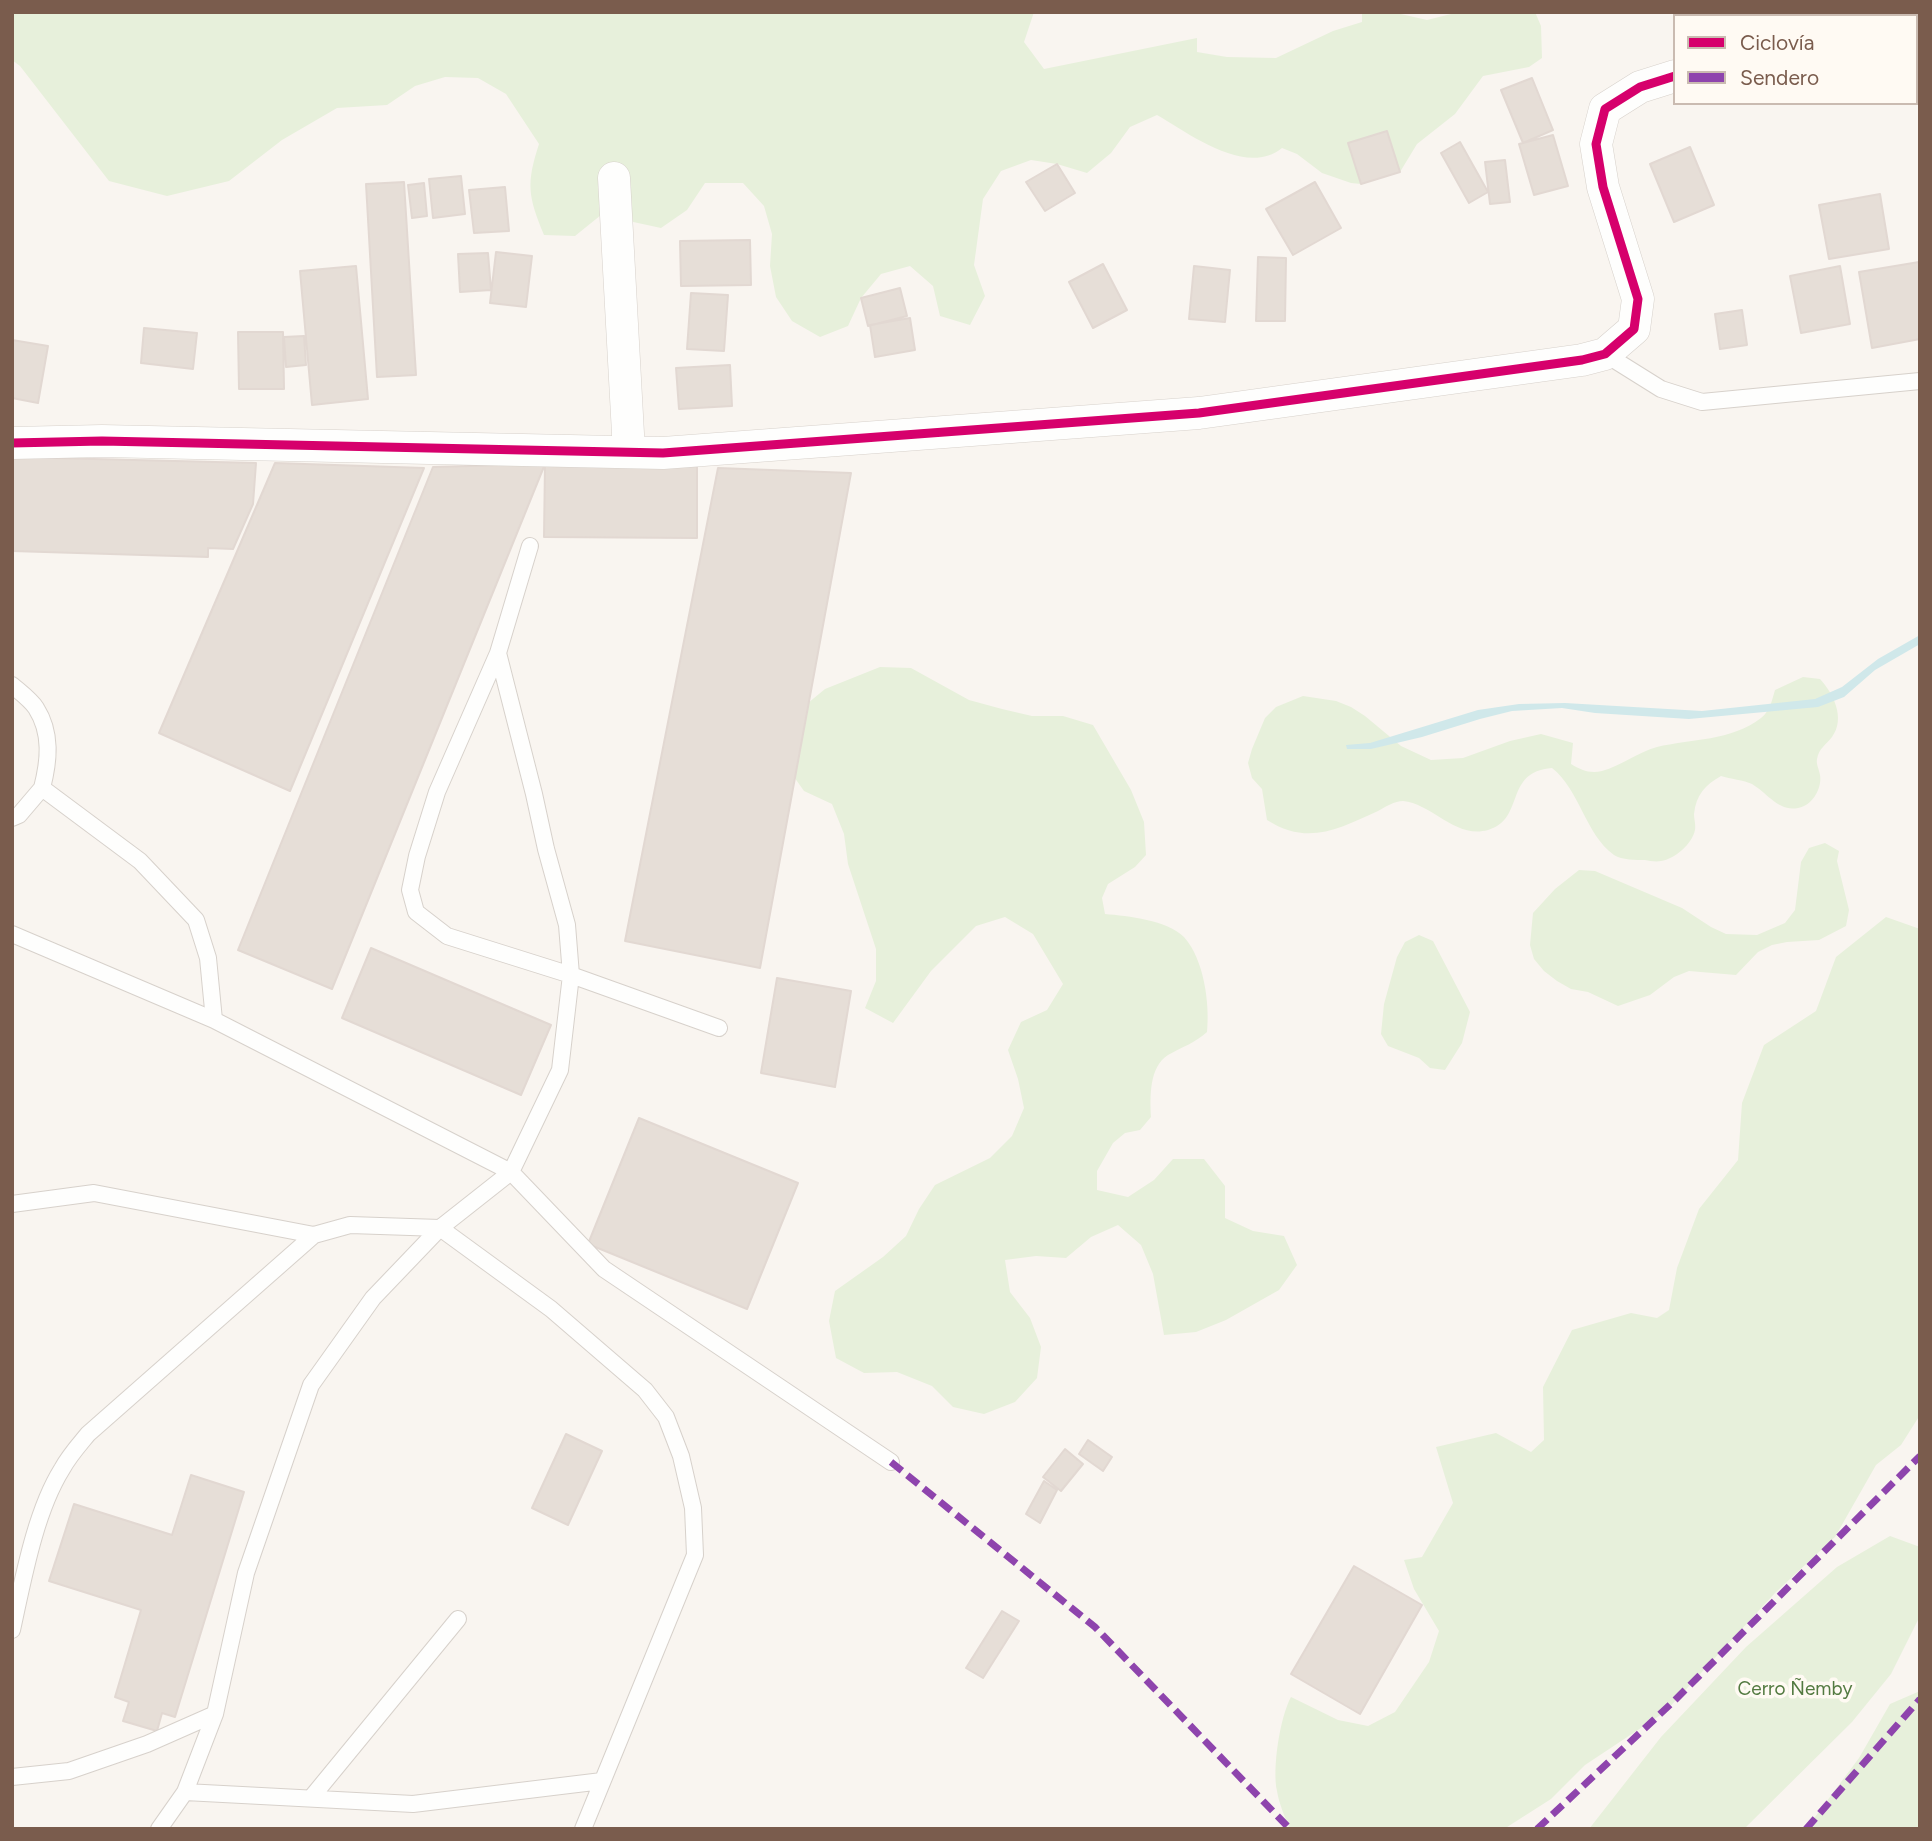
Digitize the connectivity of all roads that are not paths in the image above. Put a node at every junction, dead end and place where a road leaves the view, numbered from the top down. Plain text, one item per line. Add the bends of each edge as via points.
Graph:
1 (1673, 77) edge
2 (614, 178) dead end
3 (1605, 354) junction
4 (1920, 381) edge
5 (12, 443) edge
6 (629, 452) junction
7 (530, 546) dead end
8 (498, 653) junction
9 (12, 685) edge
10 (42, 788) junction
11 (12, 818) edge
12 (12, 933) edge
13 (571, 975) junction
14 (214, 1020) junction
15 (719, 1028) dead end
16 (511, 1172) junction
17 (12, 1204) edge
18 (440, 1228) junction
19 (314, 1234) junction
20 (891, 1462) dead end
21 (458, 1619) dead end
22 (12, 1630) edge
23 (215, 1714) junction
24 (12, 1777) edge
25 (602, 1781) junction
26 (185, 1792) junction
27 (311, 1798) junction
28 (159, 1829) edge
29 (583, 1829) edge

1 - 3 street via 1640,87 1605,109 1596,144 1602,187 1638,299 1634,329
2 - 6 street
3 - 4 lane via 1661,389 1702,402
3 - 6 street via 1199,413
5 - 6 street
7 - 8 lane
8 - 13 lane via 567,925
8 - 13 lane via 437,792 410,890 416,912 447,936
9 - 10 lane via 36,707 46,734 48,762
10 - 11 lane
10 - 14 lane via 139,861 196,920 208,958
12 - 14 lane
13 - 15 lane
13 - 16 lane via 560,1070
14 - 16 lane
16 - 18 lane
16 - 20 lane via 604,1269
17 - 19 lane via 94,1193
18 - 19 lane via 350,1226
18 - 23 lane via 373,1298 311,1385 246,1573
18 - 25 lane via 551,1309 645,1390 666,1417 681,1456 692,1508 695,1555
19 - 22 lane via 88,1434 61,1469 45,1504
21 - 27 lane
23 - 24 lane via 69,1771
23 - 26 lane
25 - 27 lane via 413,1804
25 - 29 lane
26 - 27 lane
26 - 28 lane

